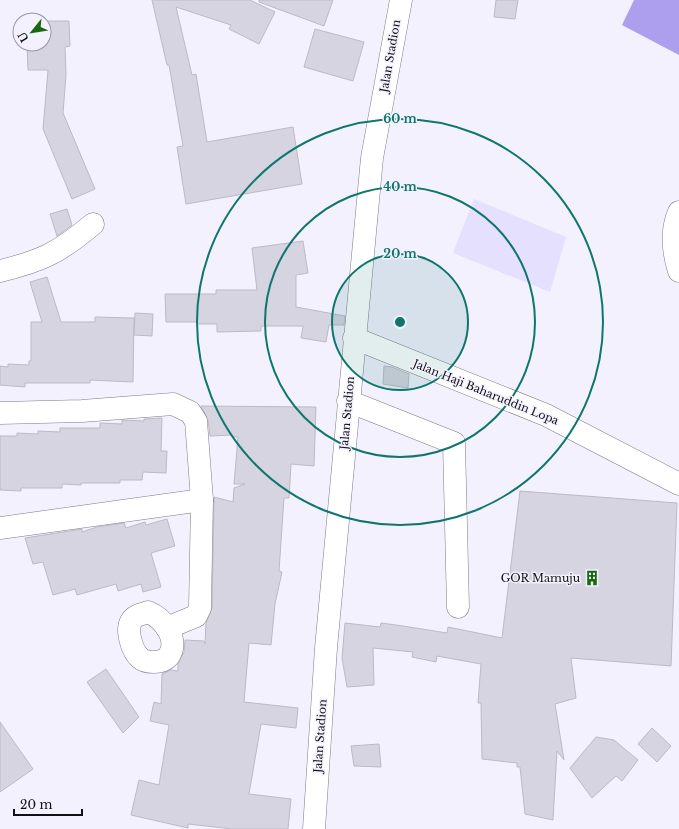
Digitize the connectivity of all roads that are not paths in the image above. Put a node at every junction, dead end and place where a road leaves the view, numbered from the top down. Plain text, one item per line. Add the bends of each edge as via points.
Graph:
1 (401, 0) edge
2 (679, 212) edge
3 (93, 224) dead end
4 (0, 270) edge
5 (679, 270) edge
6 (354, 338) junction
7 (348, 401) junction
8 (0, 413) edge
9 (679, 484) edge
10 (202, 500) junction
11 (0, 528) edge
12 (458, 608) dead end
13 (167, 628) dead end
14 (314, 829) edge

1 - 6 street, Jalan Stadion via 372,158
2 - 5 street via 674,224 675,259
3 - 4 street via 55,253 30,264
6 - 7 street, Jalan Stadion
6 - 9 street, Jalan Haji Baharuddin Lopa via 546,415
7 - 12 street via 454,443
7 - 14 street, Jalan Stadion via 326,648
8 - 10 street via 82,411 173,404 182,406 196,421
10 - 11 street
10 - 13 street via 200,608 196,616

